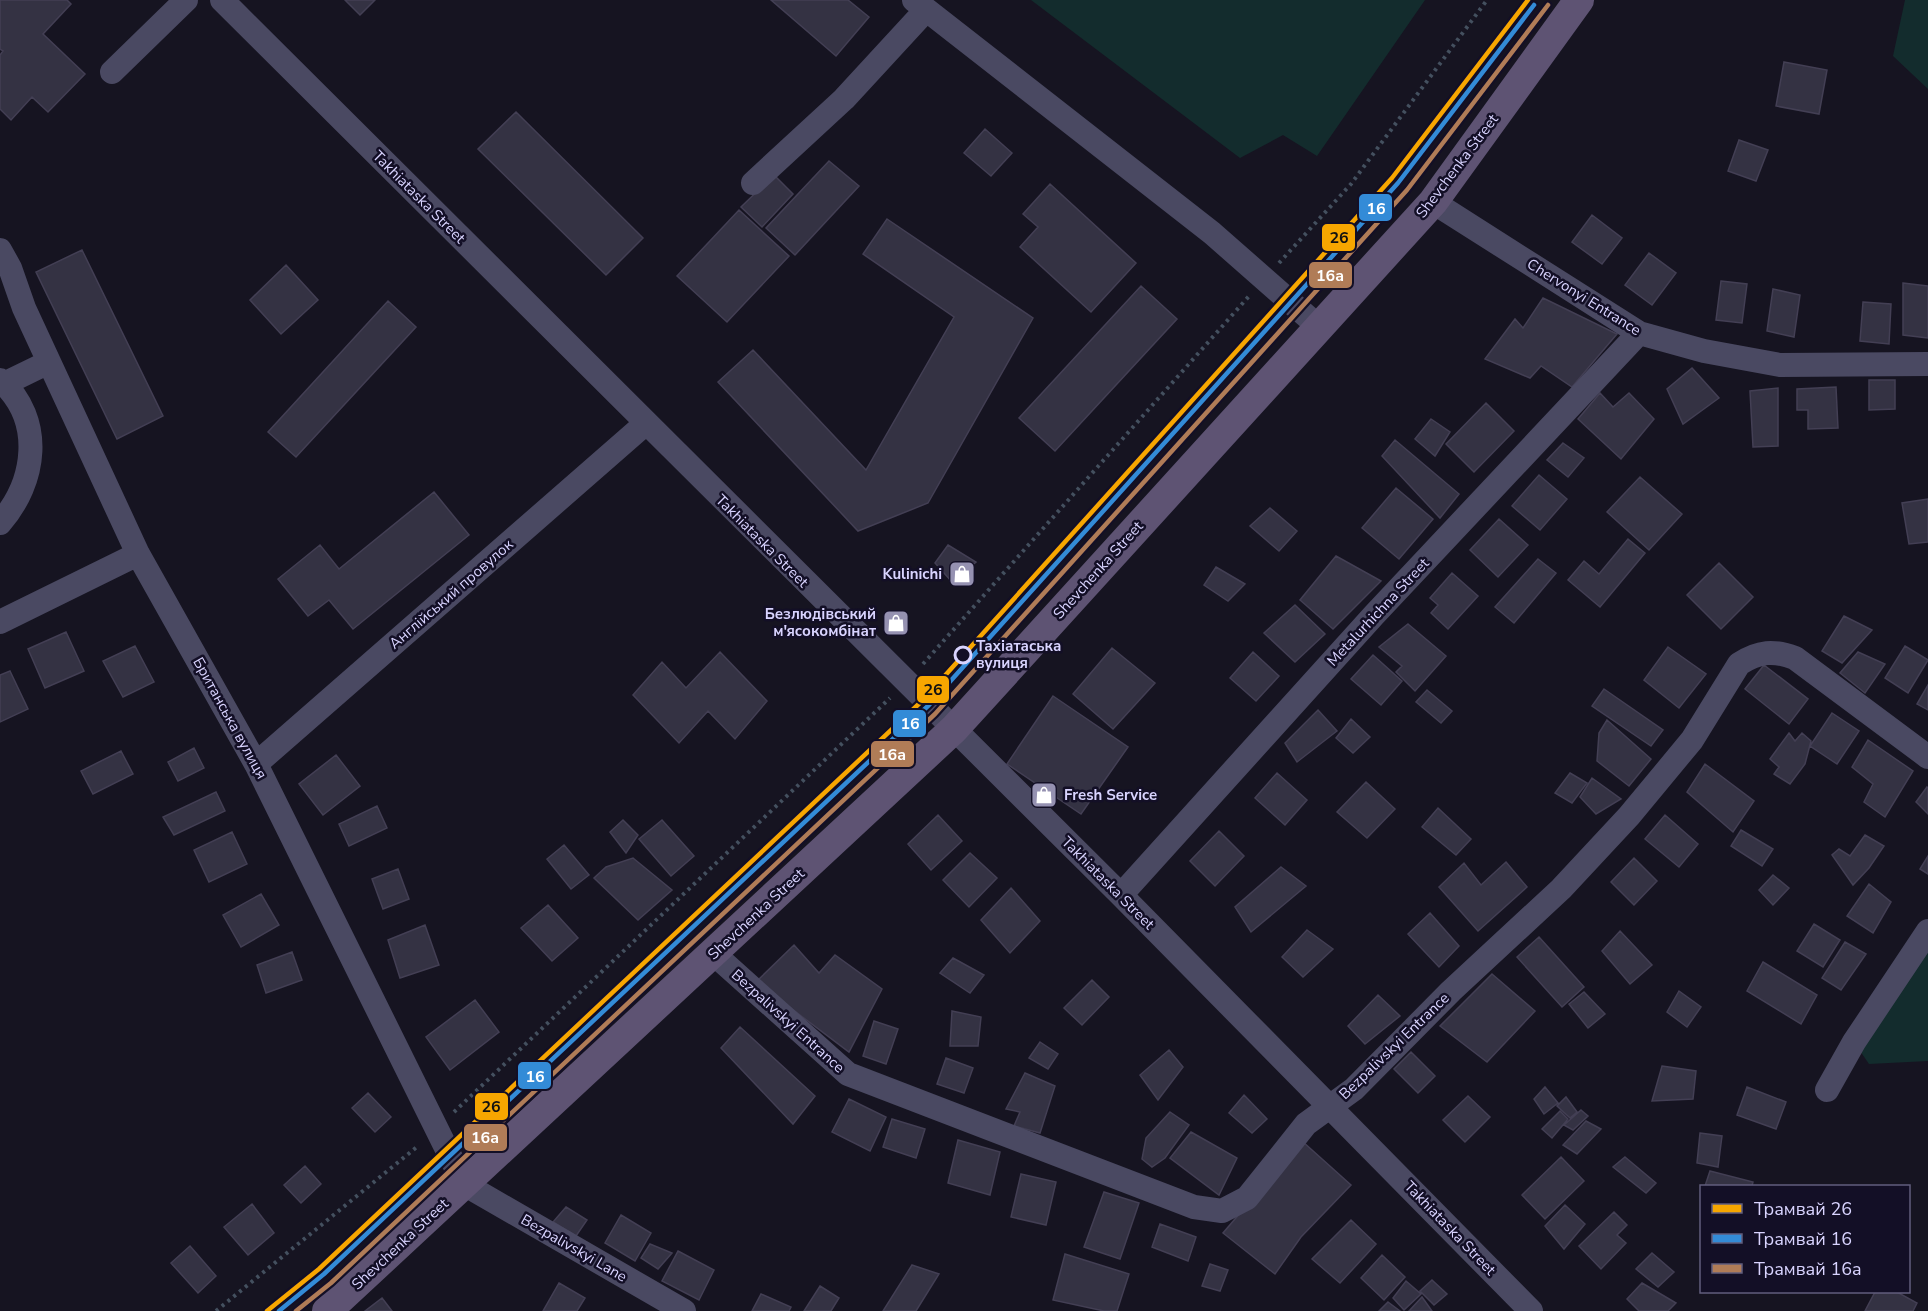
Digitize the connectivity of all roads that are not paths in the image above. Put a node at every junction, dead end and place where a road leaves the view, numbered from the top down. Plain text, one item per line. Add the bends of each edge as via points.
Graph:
1 (186, 0) edge
2 (222, 0) edge
3 (1579, 0) edge
4 (920, 5) edge
5 (112, 72) dead end
6 (753, 183) dead end
7 (1433, 202) junction
8 (0, 250) edge
9 (1319, 327) junction
10 (1639, 333) junction
11 (49, 362) junction
12 (1928, 364) edge
13 (2, 382) edge
14 (645, 423) junction
15 (0, 523) edge
16 (138, 554) junction
17 (0, 622) edge
18 (954, 729) junction
19 (1928, 757) edge
20 (256, 764) junction
21 (1121, 896) junction
22 (1928, 931) edge
23 (714, 954) junction
24 (1827, 1090) dead end
25 (1330, 1106) junction
26 (464, 1184) junction
27 (327, 1311) edge
28 (684, 1311) edge
29 (1532, 1311) edge

1 - 5 street
2 - 14 street, Takhiataska Street
3 - 7 main road, Shevchenka Street
4 - 6 street via 844,99
4 - 9 street via 1212,233
7 - 9 main road, Shevchenka Street
7 - 10 street, Chervonyi Entrance
8 - 11 street, Британська вулиця
9 - 18 main road, Shevchenka Street
10 - 12 street, Chervonyi Entrance via 1704,351 1780,365
10 - 21 street, Metalurhichna Street via 1374,615
11 - 13 street
11 - 16 street, Британська вулиця
13 - 15 street via 25,416 31,454 22,492
14 - 18 street, Takhiataska Street
14 - 20 street, Англійський провулок
16 - 17 street
16 - 20 street, Британська вулиця
18 - 21 street, Takhiataska Street
18 - 23 main road, Shevchenka Street
19 - 25 street, Bezpalivskyi Entrance via 1795,658 1766,652 1752,656 1739,664 1692,740 1569,881 1354,1089
20 - 26 street, Британська вулиця
21 - 25 street, Takhiataska Street
22 - 24 street
23 - 25 street, Bezpalivskyi Entrance via 848,1074 1208,1211 1222,1210 1247,1198 1306,1124
23 - 26 main road, Shevchenka Street
25 - 29 street, Takhiataska Street
26 - 27 main road, Shevchenka Street
26 - 28 street, Bezpalivskyi Lane

